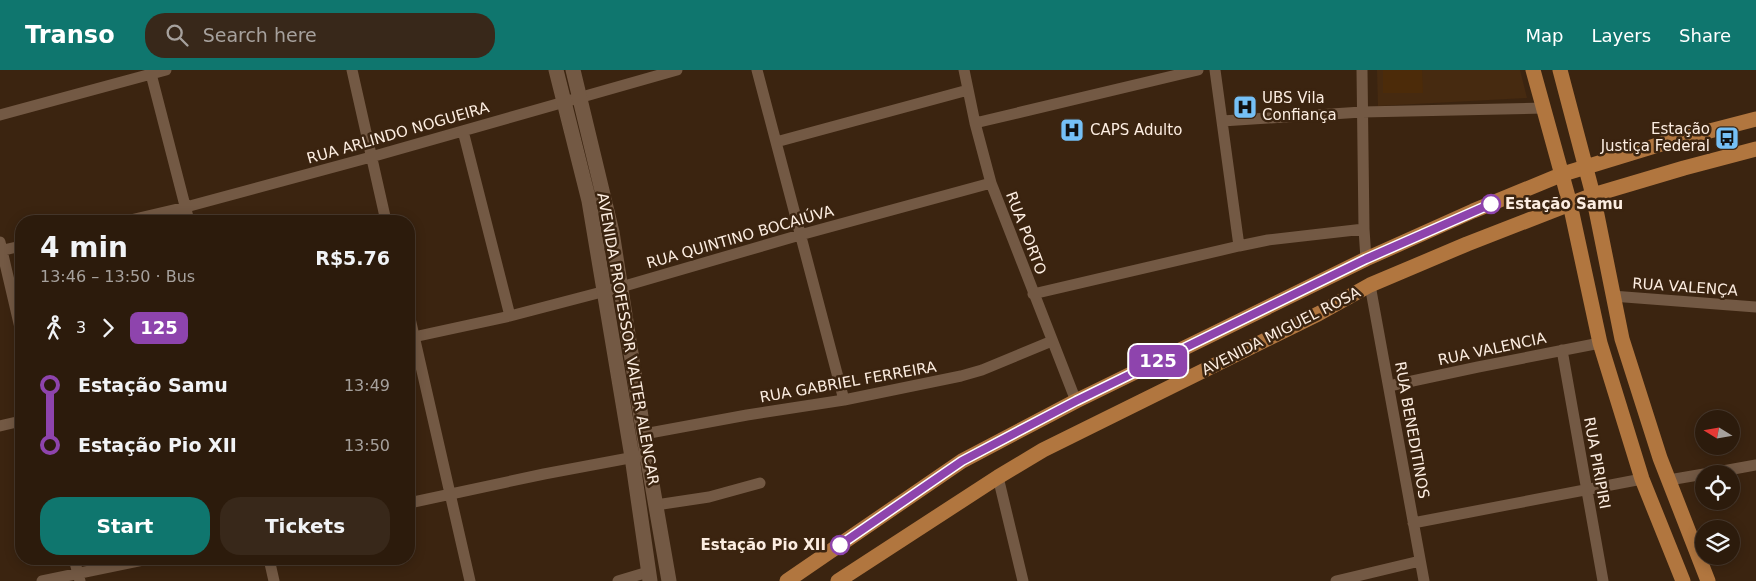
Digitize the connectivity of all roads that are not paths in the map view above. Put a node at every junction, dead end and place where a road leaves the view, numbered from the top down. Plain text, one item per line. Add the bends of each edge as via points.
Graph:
1 (166, 70) edge
2 (352, 70) edge
3 (556, 70) edge
4 (573, 70) edge
5 (677, 70) edge
6 (757, 70) edge
7 (964, 70) edge
8 (1198, 70) edge
9 (1215, 70) edge
10 (1362, 70) edge
11 (1533, 70) edge
12 (1560, 70) edge
13 (151, 72) edge
14 (968, 90) junction
15 (580, 98) junction
16 (564, 102) junction
17 (1544, 108) junction
18 (1362, 112) junction
19 (0, 114) edge
20 (1756, 119) edge
21 (1222, 121) junction
22 (975, 123) junction
23 (463, 131) junction
24 (776, 142) junction
25 (1756, 149) edge
26 (371, 157) junction
27 (1587, 167) junction
28 (1563, 174) junction
29 (991, 183) junction
30 (1593, 196) junction
31 (1570, 204) junction
32 (186, 207) junction
33 (152, 215) edge
34 (188, 215) edge
35 (385, 215) edge
36 (1364, 229) junction
37 (800, 234) junction
38 (1239, 246) junction
39 (15, 247) edge
40 (1, 248) edge
41 (1366, 259) junction
42 (1370, 285) junction
43 (620, 287) junction
44 (605, 291) junction
45 (1033, 294) junction
46 (1612, 296) junction
47 (15, 307) edge
48 (1756, 307) edge
49 (510, 316) junction
50 (415, 336) edge
51 (1052, 341) junction
52 (1600, 343) junction
53 (1562, 350) junction
54 (415, 353) edge
55 (1390, 386) junction
56 (844, 400) junction
57 (1076, 401) junction
58 (15, 422) edge
59 (0, 426) edge
60 (644, 434) junction
61 (647, 455) junction
62 (632, 457) junction
63 (1756, 465) edge
64 (1740, 468) edge
65 (998, 476) junction
66 (1695, 476) edge
67 (1642, 479) junction
68 (1669, 480) junction
69 (760, 483) dead end
70 (1586, 490) junction
71 (450, 494) junction
72 (415, 502) edge
73 (656, 505) junction
74 (1413, 523) junction
75 (1420, 561) junction
76 (125, 565) edge
77 (270, 565) edge
78 (649, 576) edge
79 (79, 577) edge
80 (1707, 577) edge
81 (42, 581) edge
82 (274, 581) edge
83 (470, 581) edge
84 (618, 581) edge
85 (669, 581) edge
86 (787, 581) edge
87 (838, 581) edge
88 (1023, 581) edge
89 (1336, 581) edge
90 (1424, 581) edge
91 (1603, 581) edge
92 (1683, 581) edge
93 (1688, 581) edge

1 - 13 street
2 - 26 street
3 - 16 main road, AVENIDA PROFESSOR VALTER ALENCAR
4 - 15 main road, AVENIDA PROFESSOR VALTER ALENCAR
5 - 15 street, RUA ARLINDO NOGUEIRA
6 - 24 street
7 - 14 street, RUA PORTO
8 - 22 street
9 - 21 street
10 - 18 street
11 - 17 main road
12 - 27 main road
13 - 19 street
13 - 32 street
14 - 22 street, RUA PORTO
14 - 24 street
15 - 16 street, RUA ARLINDO NOGUEIRA
15 - 43 main road, AVENIDA PROFESSOR VALTER ALENCAR via 612,232
16 - 23 street, RUA ARLINDO NOGUEIRA
16 - 44 main road, AVENIDA PROFESSOR VALTER ALENCAR via 589,201
17 - 18 street
17 - 28 main road
18 - 21 street
18 - 36 street
20 - 27 main road, AVENIDA MIGUEL ROSA
21 - 38 street
22 - 29 street, RUA PORTO
23 - 26 street, RUA ARLINDO NOGUEIRA
23 - 49 street
24 - 37 street
25 - 30 main road, AVENIDA MIGUEL ROSA
26 - 32 street, RUA ARLINDO NOGUEIRA
26 - 35 street
27 - 28 main road, AVENIDA MIGUEL ROSA
27 - 30 main road
28 - 31 main road
28 - 41 main road, AVENIDA MIGUEL ROSA
29 - 37 street, RUA QUINTINO BOCAIÚVA
29 - 45 street, RUA PORTO
30 - 31 main road, AVENIDA MIGUEL ROSA
30 - 46 main road
31 - 42 main road, AVENIDA MIGUEL ROSA
31 - 52 main road
32 - 33 street, RUA ARLINDO NOGUEIRA
32 - 34 street
36 - 38 street
36 - 41 street
37 - 43 street, RUA QUINTINO BOCAIÚVA
37 - 56 street
38 - 45 street
39 - 40 street
40 - 47 street
41 - 57 main road, AVENIDA MIGUEL ROSA
42 - 55 street, RUA BENEDITINOS
42 - 65 main road, AVENIDA MIGUEL ROSA via 1309,319 1043,450
43 - 44 street, RUA QUINTINO BOCAIÚVA
43 - 60 main road, AVENIDA PROFESSOR VALTER ALENCAR
44 - 49 street, RUA QUINTINO BOCAIÚVA
44 - 62 main road, AVENIDA PROFESSOR VALTER ALENCAR
45 - 51 street, RUA PORTO
46 - 48 street, RUA VALENÇA
46 - 68 main road via 1641,402
49 - 50 street, RUA QUINTINO BOCAIÚVA
51 - 56 street, RUA GABRIEL FERREIRA via 961,376
51 - 57 street, RUA PORTO
52 - 53 street, RUA VALENCIA
52 - 67 main road
53 - 55 street, RUA VALENCIA
53 - 70 street, RUA PIRIPIRI
54 - 71 street
55 - 74 street, RUA BENEDITINOS
56 - 60 street, RUA GABRIEL FERREIRA
57 - 86 main road, AVENIDA MIGUEL ROSA via 962,461
58 - 59 street
60 - 61 main road, AVENIDA PROFESSOR VALTER ALENCAR
61 - 62 street
61 - 73 main road, AVENIDA PROFESSOR VALTER ALENCAR
62 - 71 street
62 - 78 main road, AVENIDA PROFESSOR VALTER ALENCAR
63 - 64 street
65 - 87 main road, AVENIDA MIGUEL ROSA
65 - 88 street
66 - 68 street
67 - 70 street
67 - 92 main road
68 - 80 main road
69 - 73 street via 709,497
70 - 74 street
70 - 91 street, RUA PIRIPIRI
71 - 72 street
71 - 83 street
73 - 85 main road, AVENIDA PROFESSOR VALTER ALENCAR
74 - 75 street, RUA BENEDITINOS
75 - 89 street
75 - 90 street, RUA BENEDITINOS
76 - 79 street
77 - 82 street
78 - 84 street
79 - 81 street
80 - 93 main road

